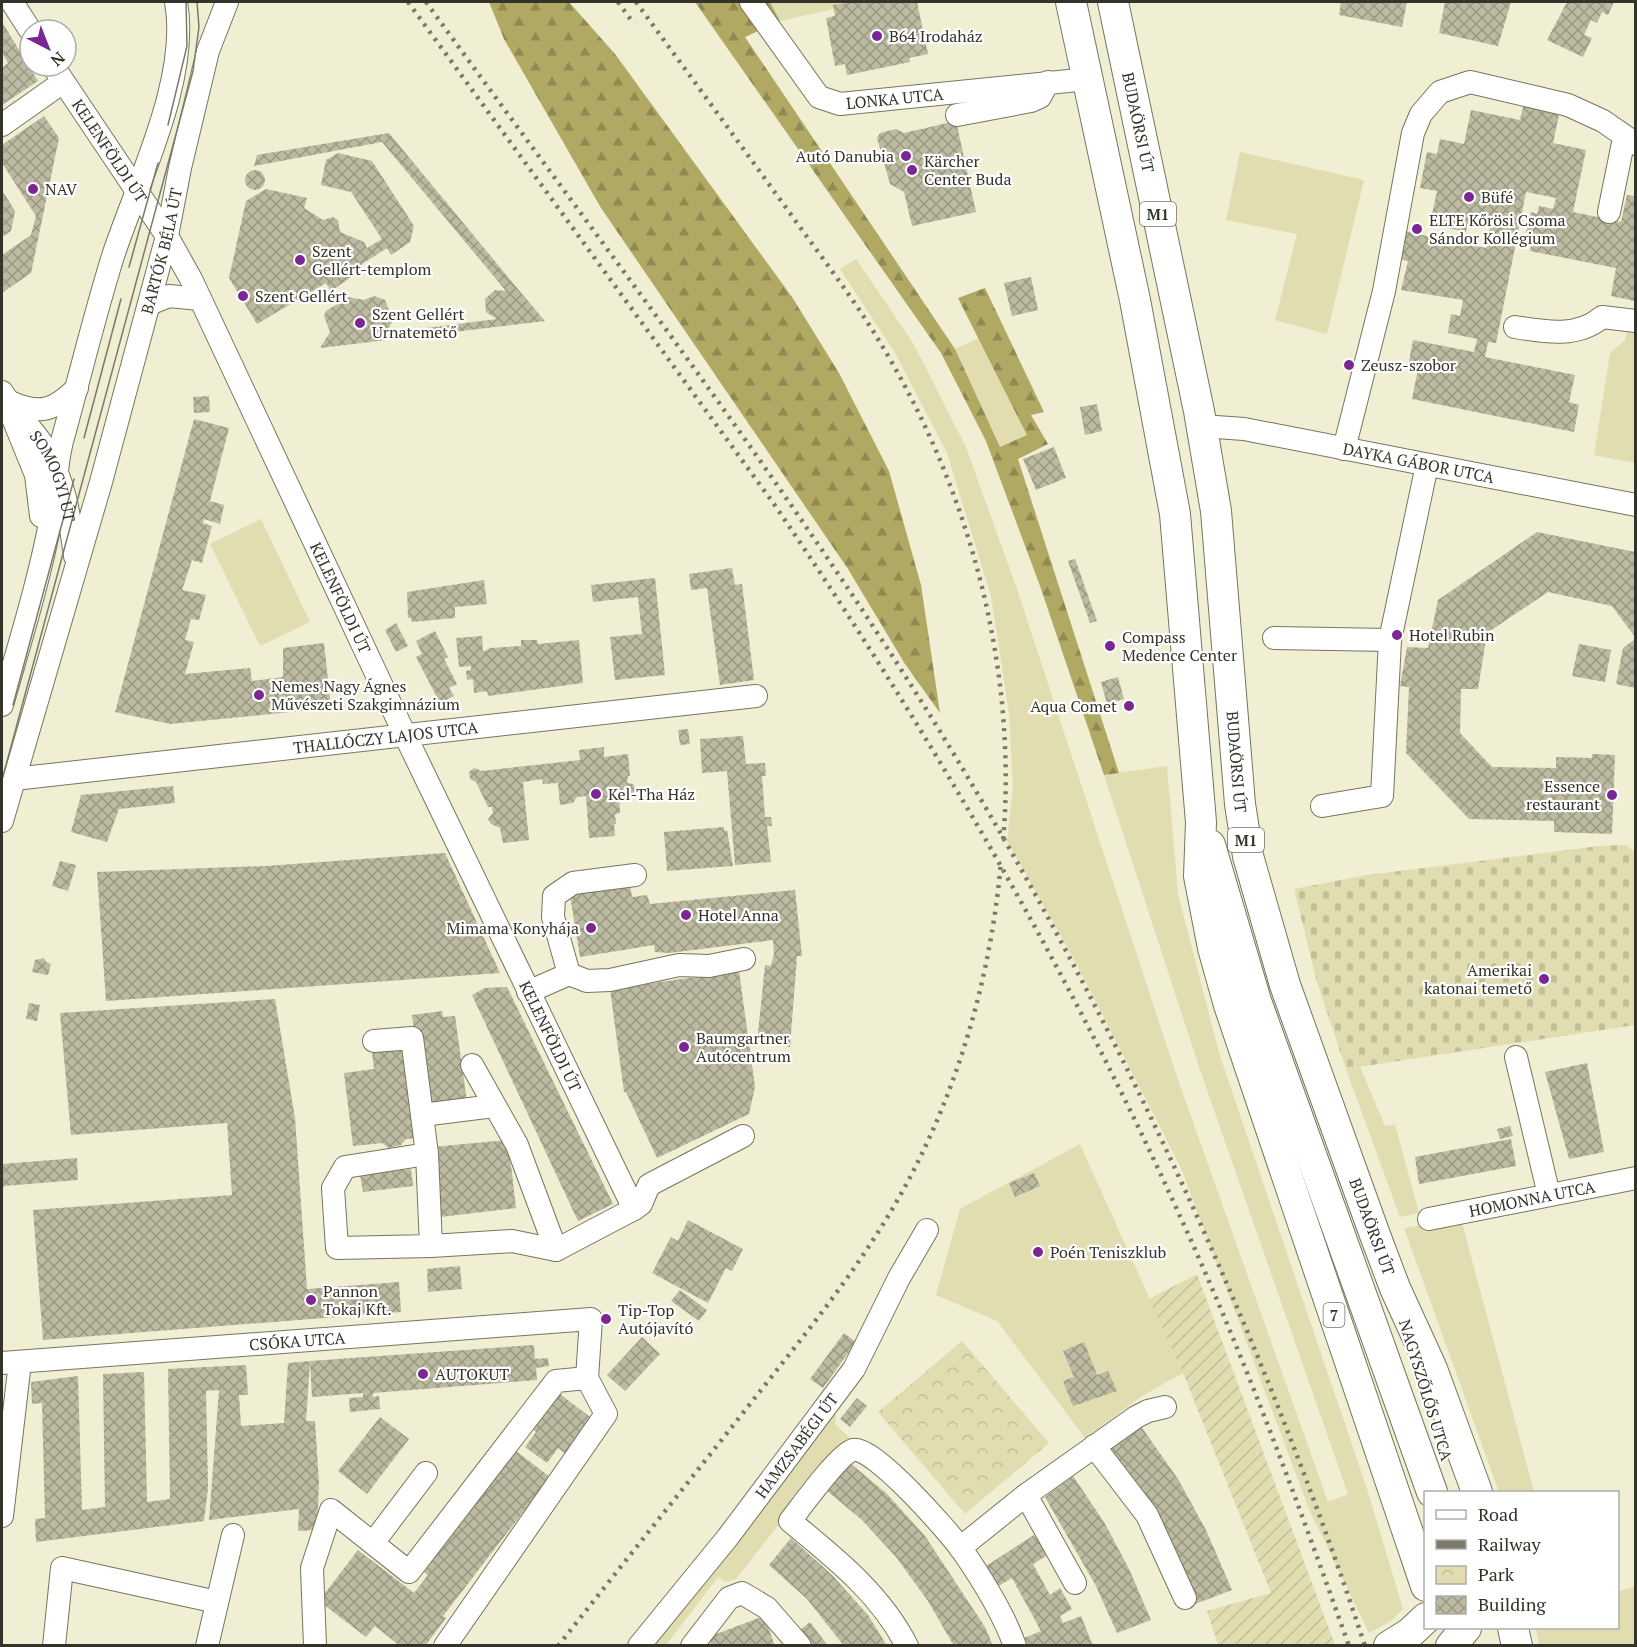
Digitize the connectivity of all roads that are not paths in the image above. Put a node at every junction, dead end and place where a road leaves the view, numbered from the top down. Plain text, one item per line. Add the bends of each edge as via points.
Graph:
1 (12, 2) edge
2 (176, 2) edge
3 (227, 2) edge
4 (751, 2) edge
5 (1071, 2) edge
6 (1113, 2) edge
7 (22, 18) edge
8 (178, 44) junction
9 (208, 51) junction
10 (54, 78) edge
11 (61, 78) edge
12 (1088, 79) junction
13 (1048, 82) junction
14 (957, 115) dead end
15 (2, 125) edge
16 (1630, 141) edge
17 (138, 195) junction
18 (1609, 212) dead end
19 (167, 236) junction
20 (200, 299) junction
21 (149, 304) junction
22 (1635, 321) edge
23 (1515, 327) dead end
24 (77, 388) junction
25 (6, 409) edge
26 (1202, 426) junction
27 (1344, 449) junction
28 (1427, 465) junction
29 (55, 469) junction
30 (1635, 505) edge
31 (42, 560) junction
32 (76, 564) junction
33 (1274, 638) dead end
34 (1390, 640) junction
35 (756, 696) dead end
36 (2, 705) edge
37 (405, 735) junction
38 (14, 779) junction
39 (1322, 806) dead end
40 (2, 821) edge
41 (1201, 822) junction
42 (635, 875) dead end
43 (744, 959) dead end
44 (569, 974) junction
45 (528, 992) junction
46 (374, 1041) dead end
47 (1516, 1057) dead end
48 (472, 1065) dead end
49 (494, 1106) junction
50 (422, 1115) junction
51 (743, 1136) dead end
52 (427, 1154) junction
53 (1635, 1178) edge
54 (1549, 1195) junction
55 (634, 1209) junction
56 (1429, 1219) dead end
57 (927, 1230) dead end
58 (431, 1246) junction
59 (556, 1250) junction
60 (1395, 1288) junction
61 (11, 1363) edge
62 (587, 1378) junction
63 (1165, 1407) dead end
64 (1094, 1446) junction
65 (426, 1473) dead end
66 (1432, 1491) edge
67 (1458, 1491) edge
68 (1477, 1491) edge
69 (1026, 1496) junction
70 (2, 1516) edge
71 (233, 1535) dead end
72 (372, 1543) junction
73 (960, 1548) junction
74 (1075, 1583) dead end
75 (1424, 1583) edge
76 (1185, 1598) dead end
77 (217, 1602) junction
78 (1424, 1619) edge
79 (1439, 1629) edge
80 (1465, 1629) edge
81 (1514, 1629) edge
82 (54, 1646) edge
83 (207, 1646) edge
84 (315, 1646) edge
85 (445, 1646) edge
86 (639, 1646) edge
87 (692, 1646) edge
88 (800, 1646) edge
89 (907, 1646) edge
90 (1015, 1646) edge
91 (1389, 1646) edge
92 (1445, 1646) edge
93 (1450, 1646) edge
94 (1517, 1646) edge

1 - 7 street
2 - 8 street, BARTÓK BÉLA ÚT
3 - 9 street, BARTÓK BÉLA ÚT
4 - 13 street, LONKA UTCA via 819,97 840,104
5 - 12 main road, M1
6 - 26 main road, BUDAÖRSI ÚT / M1
8 - 9 street
8 - 17 street, BARTÓK BÉLA ÚT via 171,83
9 - 19 street, BARTÓK BÉLA ÚT
10 - 15 street
11 - 17 street, KELENFÖLDI ÚT
12 - 13 street, LONKA UTCA
12 - 41 main road, M1 via 1175,514
13 - 14 street via 1040,97 1031,101
16 - 18 street
16 - 27 street via 1603,121 1568,105 1470,82 1440,92 1433,99 1413,133 1384,291
17 - 19 street, KELENFÖLDI ÚT
17 - 24 street, BARTÓK BÉLA ÚT via 114,256
19 - 20 street, KELENFÖLDI ÚT
19 - 21 street, BARTÓK BÉLA ÚT
20 - 21 street via 169,296
20 - 37 street, KELENFÖLDI ÚT
21 - 32 street, BARTÓK BÉLA ÚT
22 - 23 street via 1602,317 1590,328 1573,332
24 - 25 street via 58,404 36,411
24 - 29 street, BARTÓK BÉLA ÚT
25 - 29 street, SOMOGYI ÚT via 45,449
25 - 31 street, SOMOGYI ÚT via 36,476
26 - 27 street, DAYKA GÁBOR UTCA via 1244,429
26 - 60 main road, BUDAÖRSI ÚT / M1 via 1216,510 1240,804 1248,856 1285,984
27 - 28 street, DAYKA GÁBOR UTCA
28 - 30 street, DAYKA GÁBOR UTCA
28 - 34 street
29 - 31 street, BARTÓK BÉLA ÚT via 51,521
29 - 32 street, SOMOGYI ÚT via 67,506
31 - 36 street, BARTÓK BÉLA ÚT
32 - 38 street, BARTÓK BÉLA ÚT
33 - 34 street
34 - 39 street via 1382,796
35 - 37 street, THALLÓCZY LAJOS UTCA
37 - 38 street, THALLÓCZY LAJOS UTCA
37 - 45 street, KELENFÖLDI ÚT
38 - 40 street, BARTÓK BÉLA ÚT
41 - 66 main road via 1217,862 1235,938 1256,1000
41 - 75 main road, 7 via 1199,876 1229,1005
42 - 44 street via 573,883 554,896 553,917
43 - 44 street via 709,966 679,965 610,980 587,981
44 - 45 street
45 - 55 street, KELENFÖLDI ÚT
46 - 50 street via 412,1038
47 - 54 street
48 - 49 street
49 - 50 street
49 - 59 street via 517,1145
50 - 52 street
51 - 55 street via 649,1185 641,1204
52 - 58 street
52 - 58 street via 345,1167 333,1188 336,1248
53 - 54 street, HOMONNA UTCA
54 - 56 street, HOMONNA UTCA
55 - 59 street
57 - 86 street, HAMZSABÉGI ÚT via 854,1369 728,1537
58 - 59 street via 512,1241
60 - 67 main road, NAGYSZŐLŐS UTCA
60 - 68 main road, BUDAÖRSI ÚT via 1432,1369
61 - 62 street, CSÓKA UTCA via 591,1319
61 - 70 street
62 - 72 street via 556,1381 409,1572
62 - 85 street via 606,1414
63 - 64 street via 1148,1410
64 - 69 street
64 - 76 street via 1147,1515
65 - 72 street
69 - 73 street
69 - 74 street
71 - 77 street
72 - 84 street via 331,1510 312,1568
73 - 89 street via 908,1490 862,1450 852,1450 840,1459 790,1521 833,1556 875,1599
73 - 90 street
77 - 82 street via 62,1568
77 - 83 street
78 - 91 main road
79 - 92 main road
80 - 93 main road
81 - 94 main road
87 - 88 street via 729,1598 742,1593 767,1608

